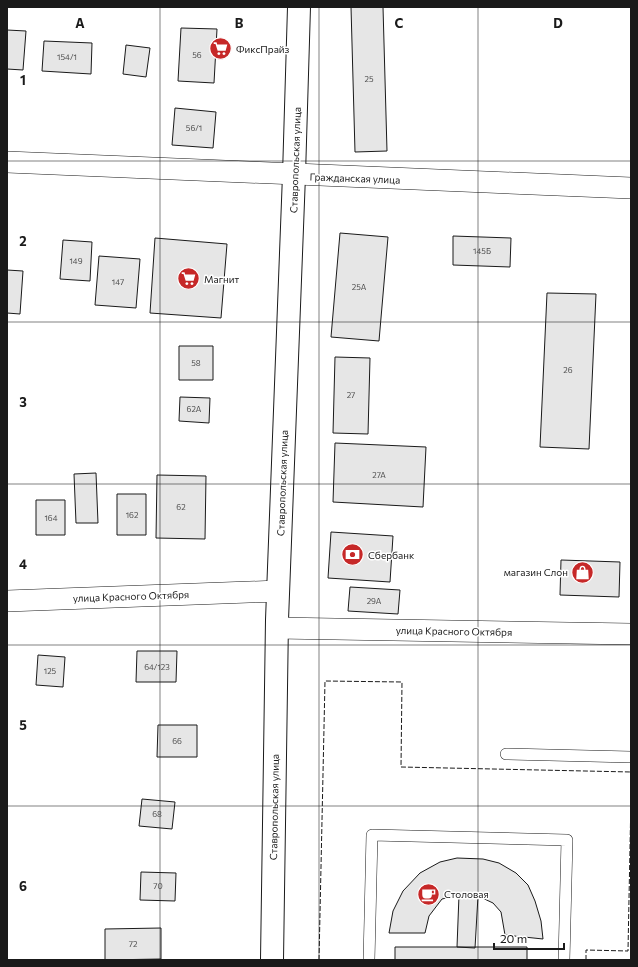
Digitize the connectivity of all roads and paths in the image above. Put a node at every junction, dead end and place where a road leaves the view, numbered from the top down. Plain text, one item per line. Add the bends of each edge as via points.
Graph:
1 (299, 7) edge
2 (7, 162) edge
3 (294, 175) junction
4 (631, 188) edge
5 (278, 591) junction
6 (7, 600) edge
7 (277, 628) junction
8 (631, 634) edge
9 (506, 754) dead end
10 (631, 756) edge
11 (272, 960) edge
12 (369, 960) edge
13 (564, 960) edge

1 - 3 street, Ставропольская улица
2 - 3 street, Гражданская улица
3 - 4 street, Гражданская улица
3 - 5 street, Ставропольская улица
5 - 6 street, улица Красного Октября
5 - 7 street, Ставропольская улица
7 - 8 street, улица Красного Октября
7 - 11 street, Ставропольская улица
9 - 10 lane
12 - 13 lane via 372,836 567,840

